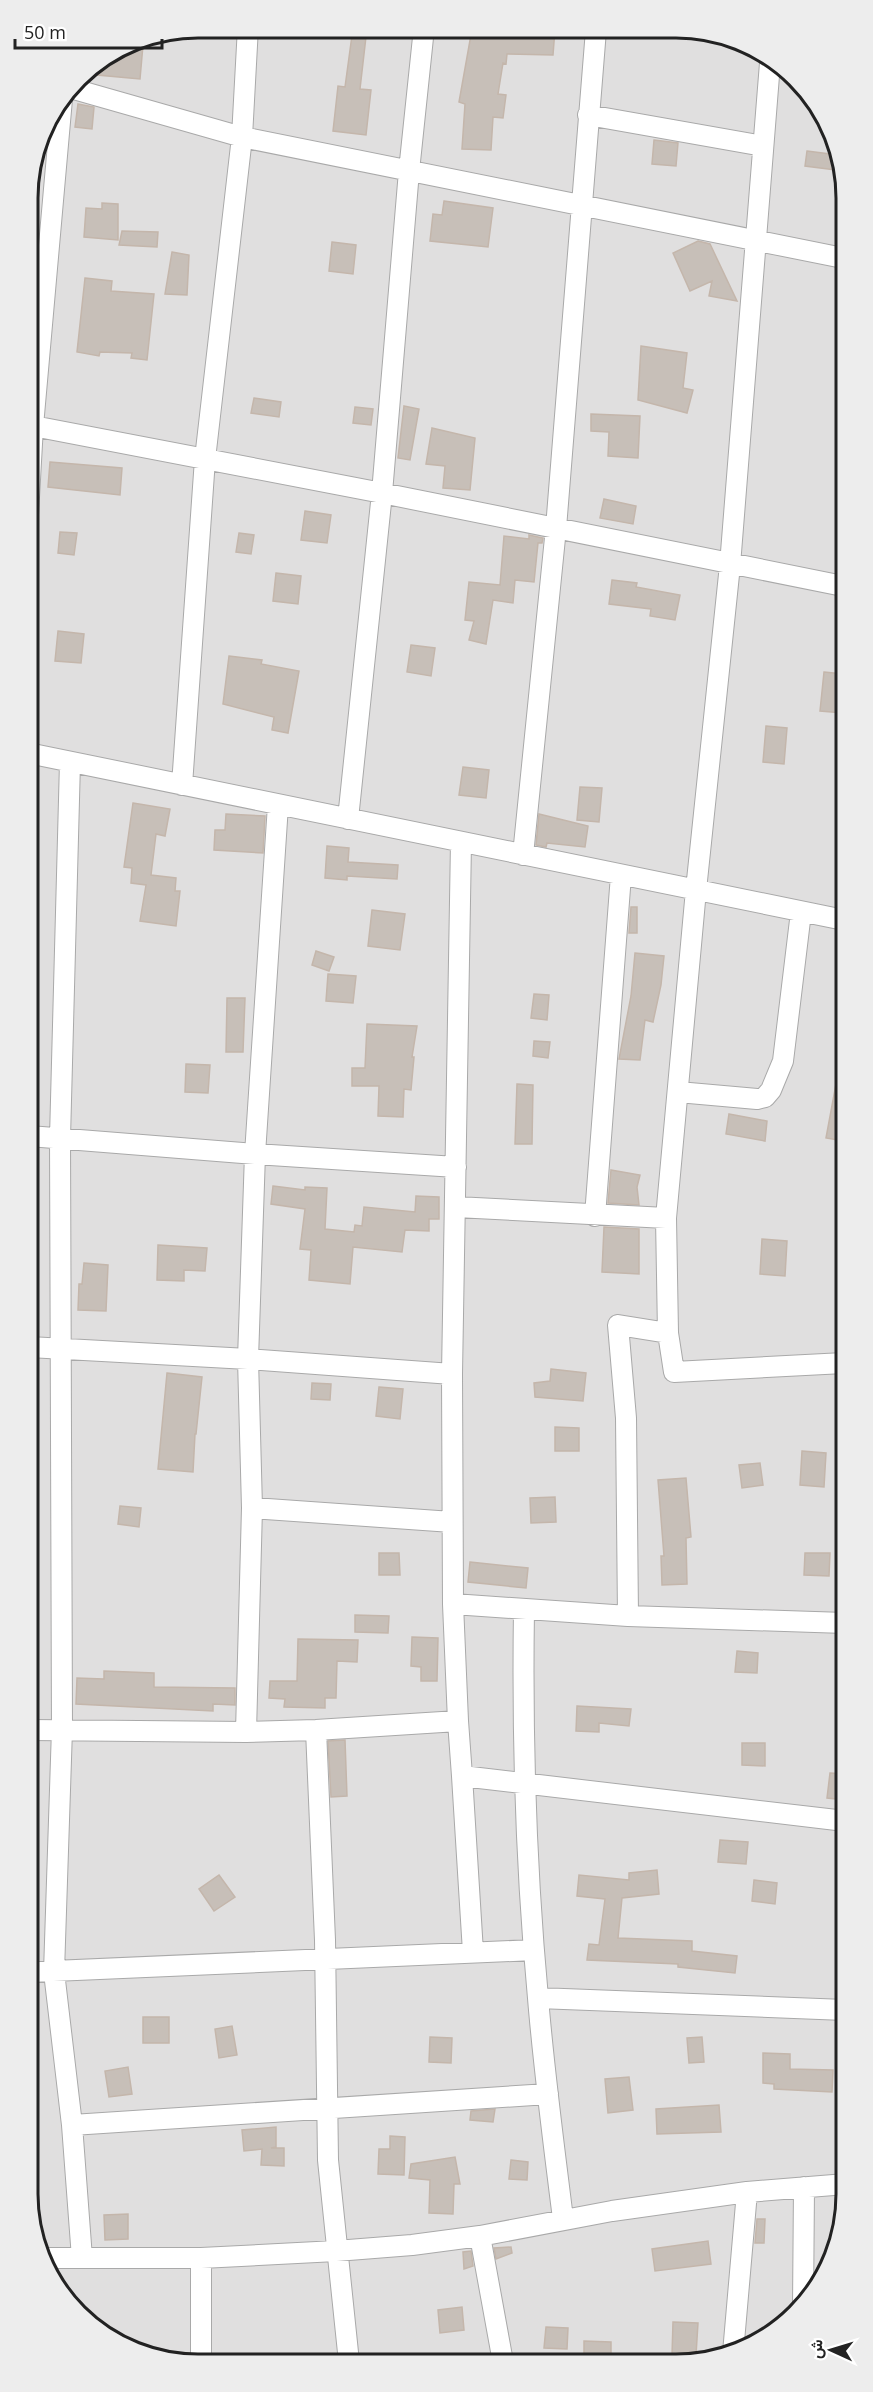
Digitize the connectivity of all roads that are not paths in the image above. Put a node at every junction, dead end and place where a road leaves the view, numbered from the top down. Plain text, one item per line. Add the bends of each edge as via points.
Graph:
1 (248, 38) edge
2 (423, 38) edge
3 (595, 38) edge
4 (770, 68) edge
5 (78, 90) edge
6 (60, 115) edge
7 (588, 115) junction
8 (242, 137) junction
9 (763, 146) junction
10 (409, 171) junction
11 (580, 205) junction
12 (754, 240) junction
13 (836, 257) edge
14 (38, 345) edge
15 (38, 427) edge
16 (205, 459) junction
17 (382, 493) junction
18 (556, 528) junction
19 (730, 565) junction
20 (836, 585) edge
21 (38, 755) edge
22 (70, 762) junction
23 (182, 785) junction
24 (278, 805) junction
25 (348, 819) junction
26 (461, 842) junction
27 (523, 855) junction
28 (621, 875) junction
29 (696, 890) junction
30 (801, 912) junction
31 (836, 919) edge
32 (678, 1092) junction
33 (38, 1137) edge
34 (60, 1138) junction
35 (255, 1154) junction
36 (456, 1167) junction
37 (456, 1207) junction
38 (595, 1216) junction
39 (666, 1218) junction
40 (668, 1333) junction
41 (37, 1348) edge
42 (61, 1349) junction
43 (248, 1359) junction
44 (835, 1363) edge
45 (452, 1374) junction
46 (252, 1508) junction
47 (452, 1522) junction
48 (453, 1604) junction
49 (524, 1609) junction
50 (628, 1616) junction
51 (835, 1623) edge
52 (458, 1721) junction
53 (62, 1729) junction
54 (37, 1730) edge
55 (316, 1730) junction
56 (246, 1732) junction
57 (462, 1776) junction
58 (525, 1784) junction
59 (835, 1820) edge
60 (534, 1950) junction
61 (473, 1953) junction
62 (325, 1960) junction
63 (37, 1972) edge
64 (54, 1972) junction
65 (538, 1998) junction
66 (835, 2010) edge
67 (548, 2094) junction
68 (326, 2108) junction
69 (72, 2125) junction
70 (835, 2185) edge
71 (804, 2187) junction
72 (747, 2192) junction
73 (563, 2219) junction
74 (480, 2236) junction
75 (336, 2251) junction
76 (82, 2258) junction
77 (201, 2258) junction
78 (52, 2260) edge
79 (802, 2293) edge
80 (734, 2343) edge
81 (201, 2354) edge
82 (348, 2354) edge
83 (502, 2354) edge

1 - 8 street
2 - 10 street
3 - 7 street
4 - 9 street
5 - 8 street
6 - 14 street
7 - 9 street
7 - 11 street
8 - 10 street
8 - 16 street
9 - 12 street
10 - 11 street
10 - 17 street
11 - 12 street
11 - 18 street
12 - 13 street
12 - 19 street
15 - 16 street
16 - 17 street
16 - 23 street
17 - 18 street
17 - 25 street
18 - 19 street
18 - 27 street
19 - 20 street
19 - 29 street
21 - 22 street
22 - 23 street
22 - 34 street
23 - 24 street
24 - 25 street
24 - 35 street
25 - 26 street
26 - 27 street
26 - 36 street
27 - 28 street
28 - 29 street
28 - 38 street
29 - 30 street
29 - 32 street
30 - 31 street
30 - 32 street via 783,1061 771,1090 757,1099
32 - 39 street
33 - 34 street
34 - 35 street
34 - 42 street
35 - 36 street
35 - 43 street
36 - 37 street
37 - 38 street
37 - 45 street
38 - 39 street
39 - 40 street
40 - 44 street via 674,1372
40 - 50 street via 618,1325 626,1418
41 - 42 street
42 - 43 street
42 - 53 street
43 - 45 street
43 - 46 street
45 - 47 street
46 - 47 street
46 - 56 street
47 - 48 street
48 - 49 street
48 - 52 street
49 - 50 street
49 - 58 street
50 - 51 street
52 - 55 street
52 - 57 street
53 - 54 street
53 - 56 street
53 - 64 street
55 - 56 street
55 - 62 street
57 - 58 street
57 - 61 street
58 - 59 street
58 - 60 street
60 - 61 street
60 - 65 street
61 - 62 street
62 - 64 street
62 - 68 street
63 - 64 street
64 - 69 street
65 - 66 street
65 - 67 street
67 - 68 street
67 - 73 street
68 - 69 street
68 - 75 street
69 - 76 street
70 - 71 street
71 - 72 street
71 - 79 street
72 - 73 street
72 - 80 street
73 - 74 street
74 - 75 street
74 - 83 street
75 - 77 street
75 - 82 street
76 - 77 street
76 - 78 street
77 - 81 street

